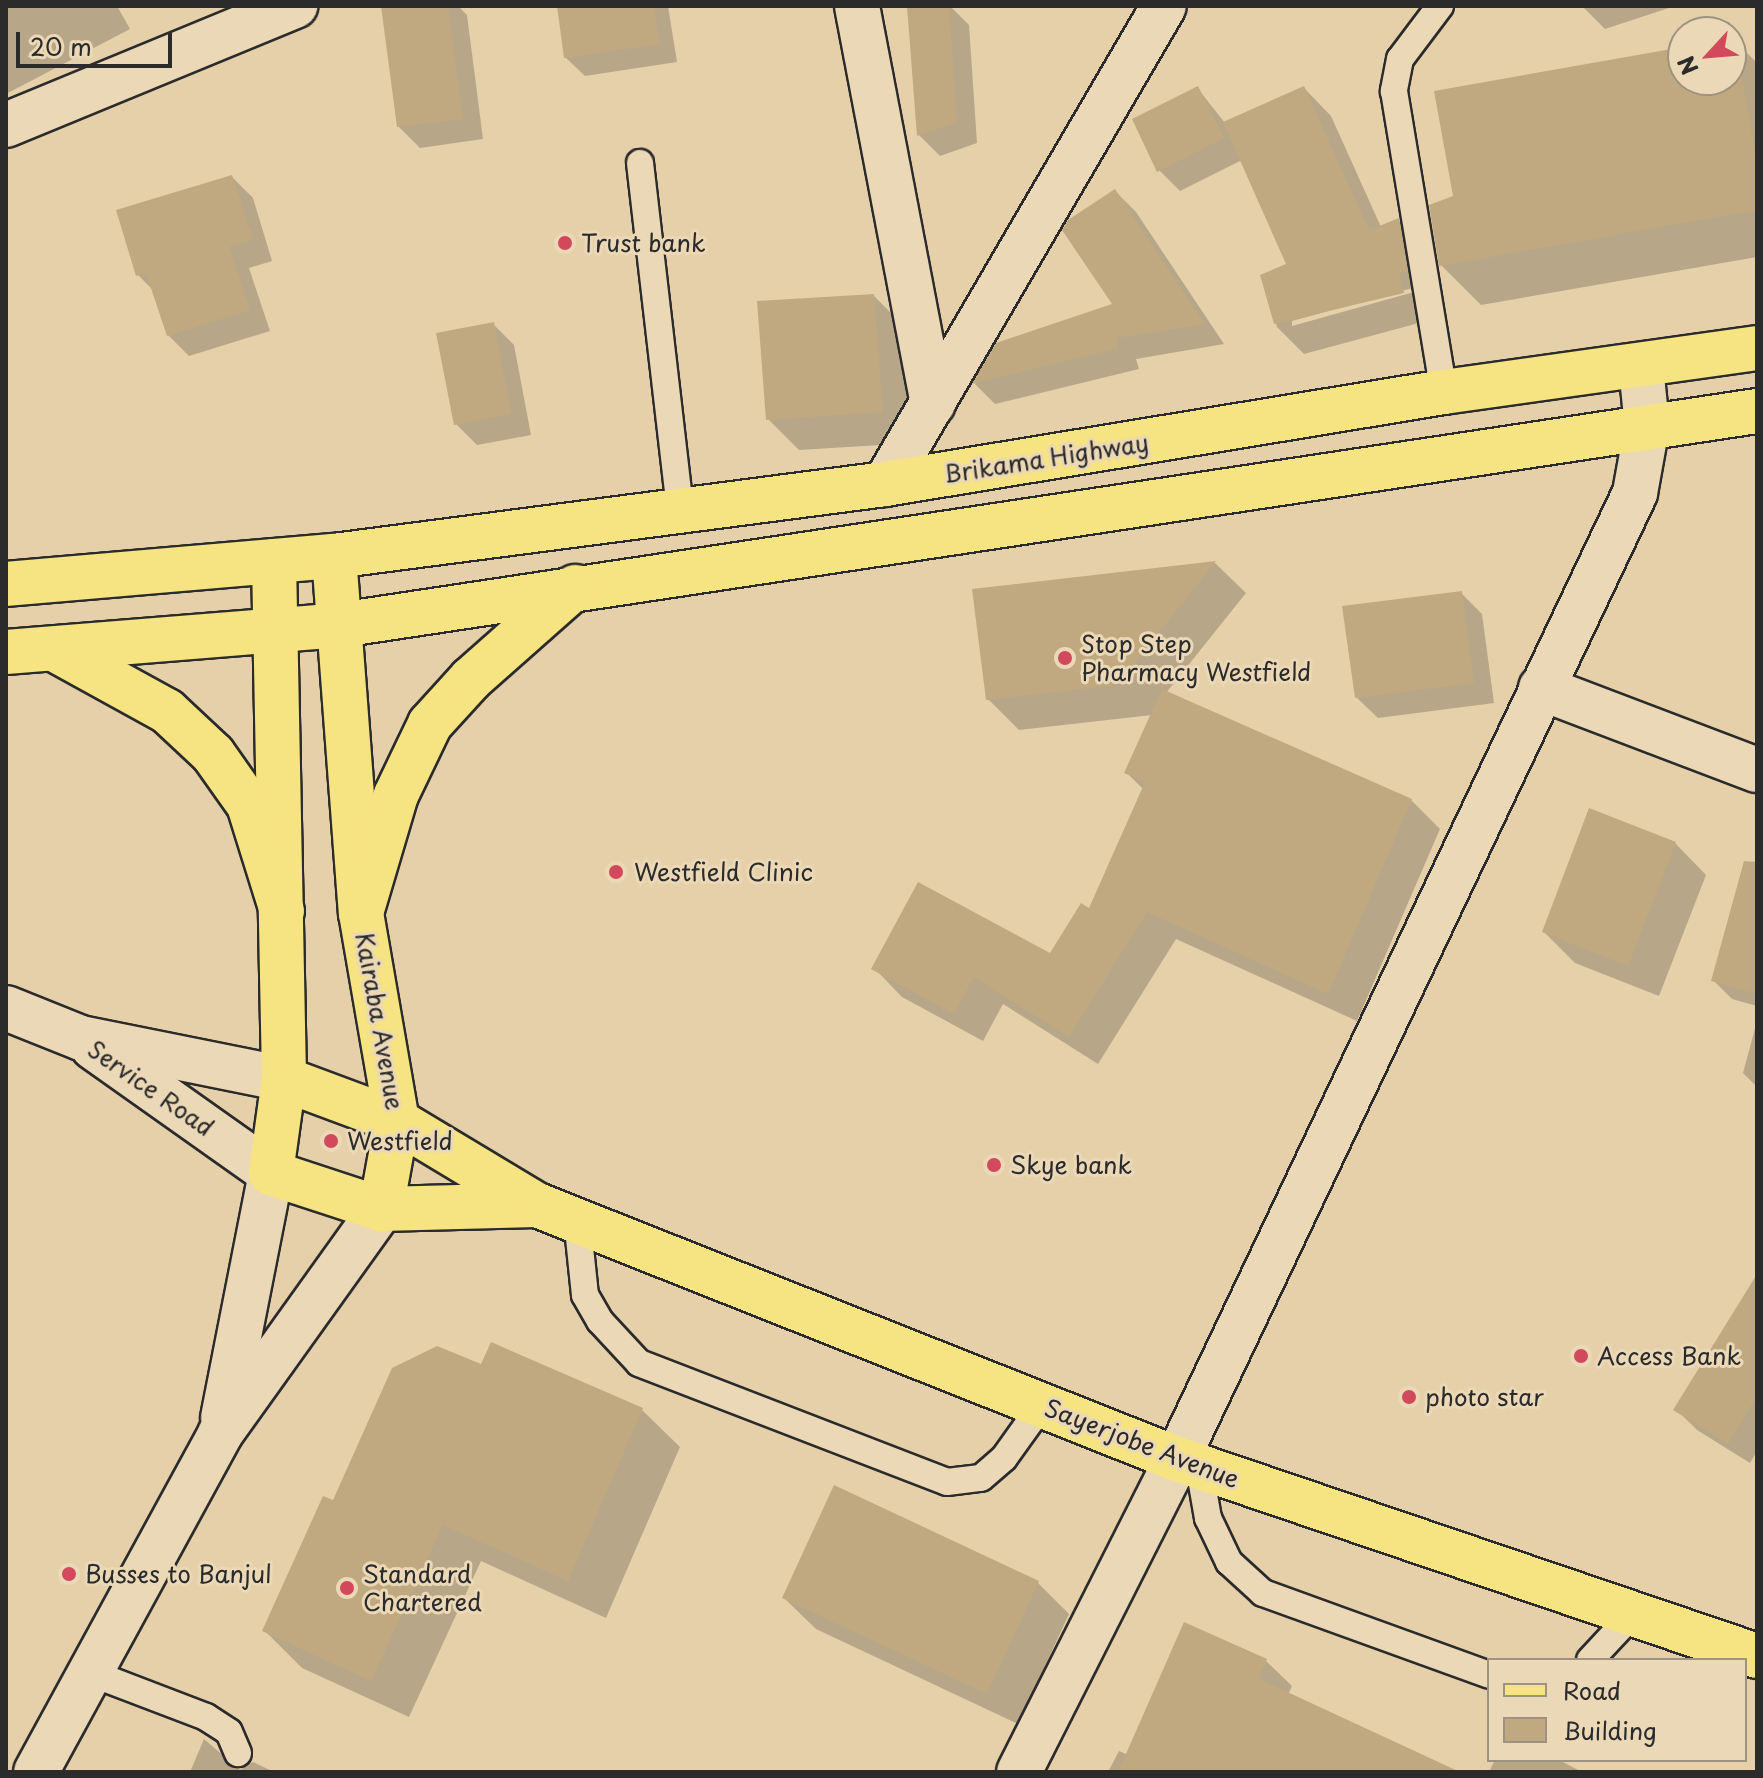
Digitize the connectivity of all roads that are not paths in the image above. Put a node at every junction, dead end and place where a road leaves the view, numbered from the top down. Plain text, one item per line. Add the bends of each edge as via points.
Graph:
1 (295, 6) edge
2 (857, 6) edge
3 (1164, 6) edge
4 (1440, 6) edge
5 (6, 125) edge
6 (640, 163) dead end
7 (1757, 348) edge
8 (1641, 367) junction
9 (1444, 392) junction
10 (933, 404) junction
11 (1757, 411) edge
12 (1647, 426) junction
13 (885, 484) junction
14 (680, 511) junction
15 (334, 556) junction
16 (274, 561) junction
17 (6, 584) edge
18 (575, 587) junction
19 (340, 625) junction
20 (276, 630) junction
21 (54, 649) junction
22 (6, 652) edge
23 (1541, 688) junction
24 (1757, 770) edge
25 (282, 911) junction
26 (361, 913) junction
27 (6, 1008) edge
28 (81, 1038) junction
29 (284, 1079) junction
30 (397, 1121) junction
31 (271, 1173) junction
32 (537, 1205) junction
33 (381, 1209) junction
34 (577, 1219) junction
35 (1042, 1405) junction
36 (220, 1434) junction
37 (1188, 1463) junction
38 (1632, 1615) junction
39 (1757, 1656) edge
40 (1592, 1658) edge
41 (91, 1673) junction
42 (1487, 1674) edge
43 (238, 1753) dead end
44 (36, 1772) edge
45 (1019, 1772) edge

1 - 5 street
2 - 10 street
3 - 10 street
4 - 9 lane via 1400,59 1394,91
6 - 14 lane
7 - 8 main road, Brikama Highway
8 - 9 main road, Brikama Highway
8 - 12 street
9 - 13 main road, Brikama Highway
10 - 13 street
11 - 12 main road
12 - 18 main road
12 - 23 street via 1635,493
13 - 14 main road, Brikama Highway
14 - 15 main road, Brikama Highway
15 - 16 main road, Brikama Highway
15 - 19 main road, Kairaba Avenue
16 - 17 main road, Brikama Highway
16 - 20 main road, Kairaba Avenue
18 - 19 main road
18 - 26 main road via 471,679 430,724 396,795
19 - 20 main road
19 - 26 main road, Kairaba Avenue
20 - 21 main road
20 - 25 main road, Kairaba Avenue
21 - 22 main road
21 - 25 main road via 167,711 213,754 249,805
23 - 24 street
23 - 37 street
25 - 29 main road, Kairaba Avenue
26 - 30 main road, Kairaba Avenue
27 - 28 street
28 - 29 street, Service Road
28 - 31 street, Service Road
29 - 30 main road, Sayerjobe Avenue
29 - 31 main road, Kairaba Avenue
30 - 32 main road, Sayerjobe Avenue
30 - 33 main road, Kairaba Avenue
31 - 33 main road, Sayerjobe Avenue
31 - 36 street, Kairaba Avenue
32 - 33 main road, Sayerjobe Avenue
32 - 34 main road, Sayerjobe Avenue
33 - 36 street, Kairaba Avenue
34 - 35 main road, Sayerjobe Avenue
34 - 35 lane via 585,1295 600,1321 639,1363 947,1482 981,1478 1004,1458
35 - 37 main road, Sayerjobe Avenue
36 - 41 street, Kairaba Avenue
37 - 38 main road, Sayerjobe Avenue
37 - 42 lane via 1229,1562 1263,1593
37 - 45 street
38 - 39 main road, Sayerjobe Avenue
38 - 40 lane
41 - 43 lane via 206,1717 229,1732
41 - 44 street, Kairaba Avenue

